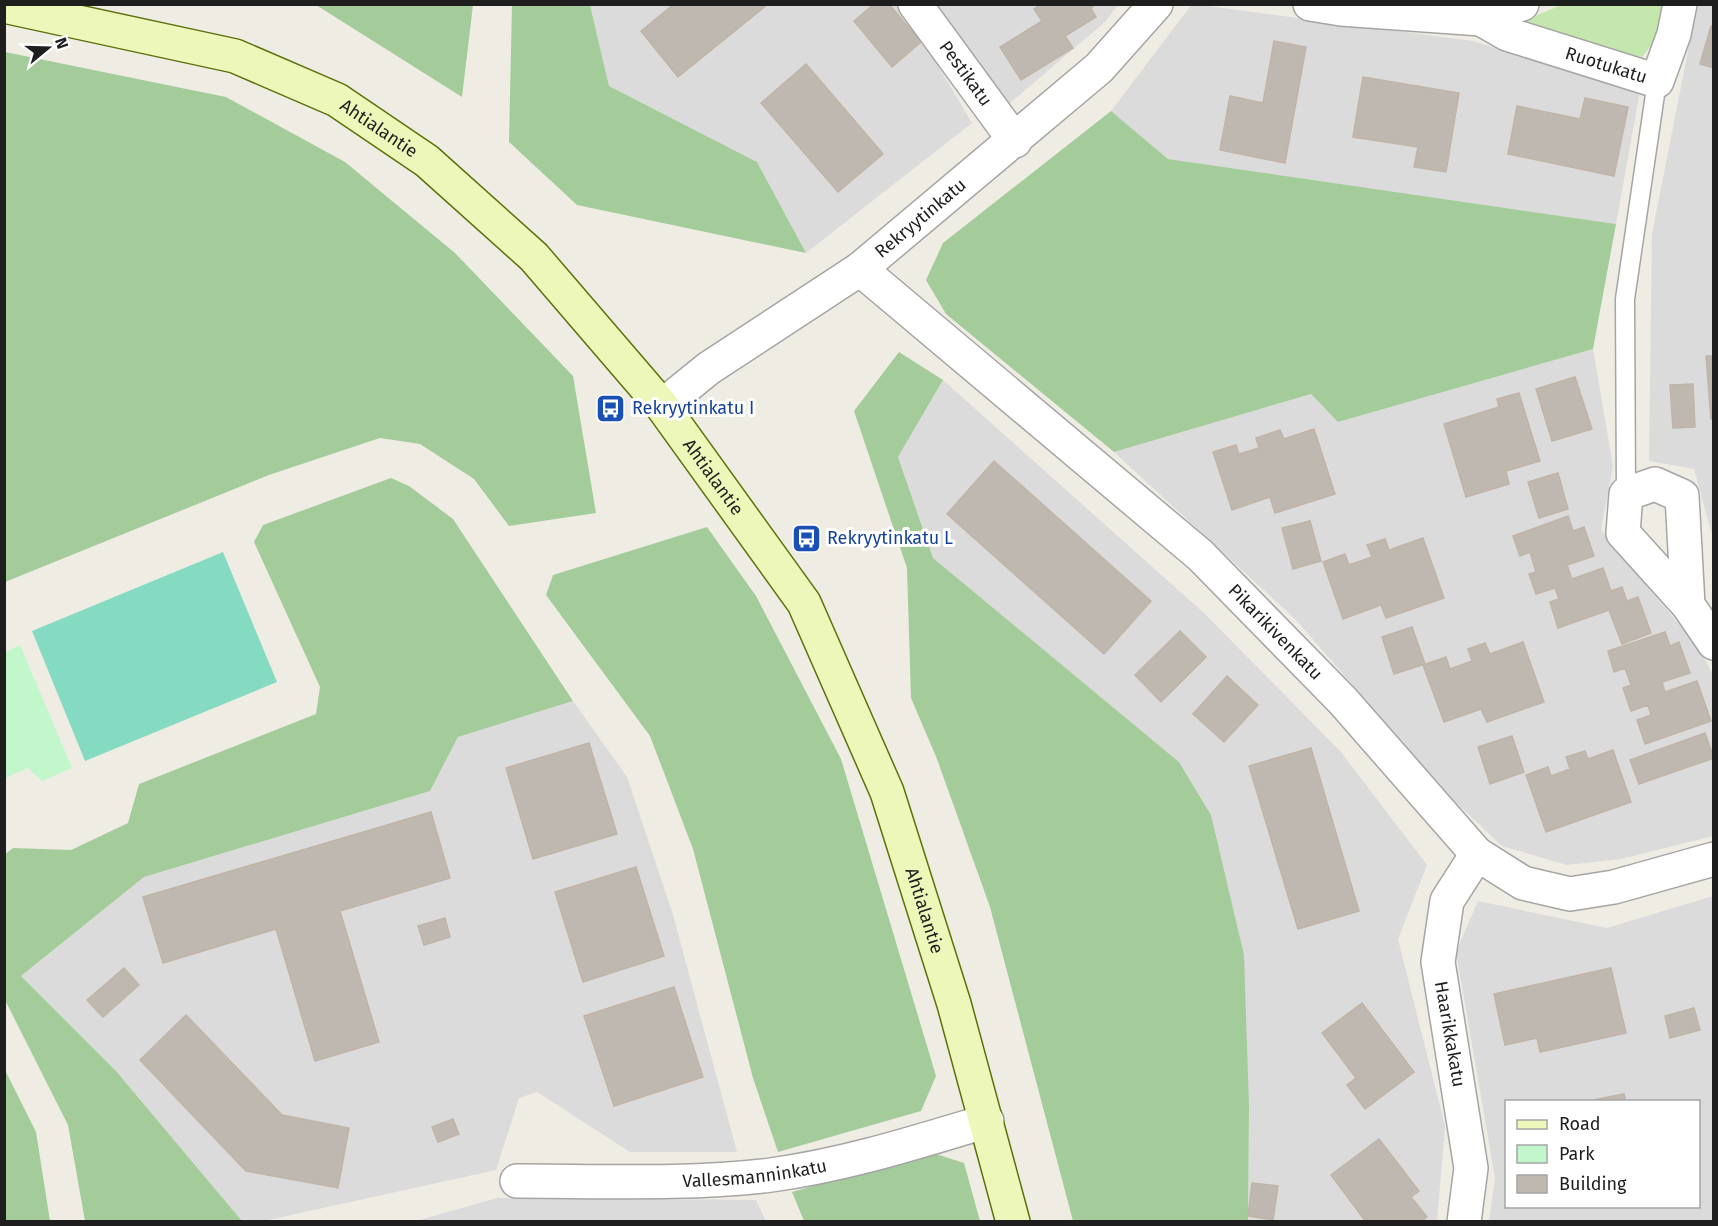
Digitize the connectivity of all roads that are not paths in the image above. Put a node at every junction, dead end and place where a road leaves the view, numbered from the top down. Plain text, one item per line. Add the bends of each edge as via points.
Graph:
1 (915, 4) edge
2 (1156, 4) edge
3 (1310, 4) edge
4 (1522, 4) edge
5 (1680, 4) edge
6 (4, 6) edge
7 (1481, 18) junction
8 (1657, 81) junction
9 (1015, 141) junction
10 (860, 269) junction
11 (662, 406) junction
12 (1626, 494) junction
13 (1688, 605) junction
14 (1713, 643) edge
15 (1477, 854) junction
16 (1713, 859) edge
17 (987, 1121) junction
18 (517, 1181) dead end
19 (1013, 1221) edge
20 (1464, 1221) edge

1 - 9 street, Pestikatu
2 - 9 street, Rekryytinkatu via 1099,68
3 - 7 street, Ruotukatu
4 - 7 street, Ruotukatu
5 - 8 street, Ruotukatu
6 - 11 main road, Ahtialantie via 235,56 337,100 427,161 534,257
7 - 8 street, Ruotukatu via 1507,34
8 - 12 lane via 1625,299
9 - 10 street, Rekryytinkatu
10 - 11 street, Rekryytinkatu via 709,368
10 - 15 street, Pikarikivenkatu via 1200,555 1343,701
11 - 17 main road, Ahtialantie via 804,603 887,792
12 - 13 street via 1623,533
12 - 13 street via 1655,484 1682,496
13 - 14 street
15 - 16 street, Pikarikivenkatu via 1523,882 1570,894 1614,887
15 - 20 street, Haarikkakatu via 1447,901 1438,962 1471,1168
17 - 18 street, Vallesmanninkatu via 889,1150 771,1175
17 - 19 main road, Ahtialantie

